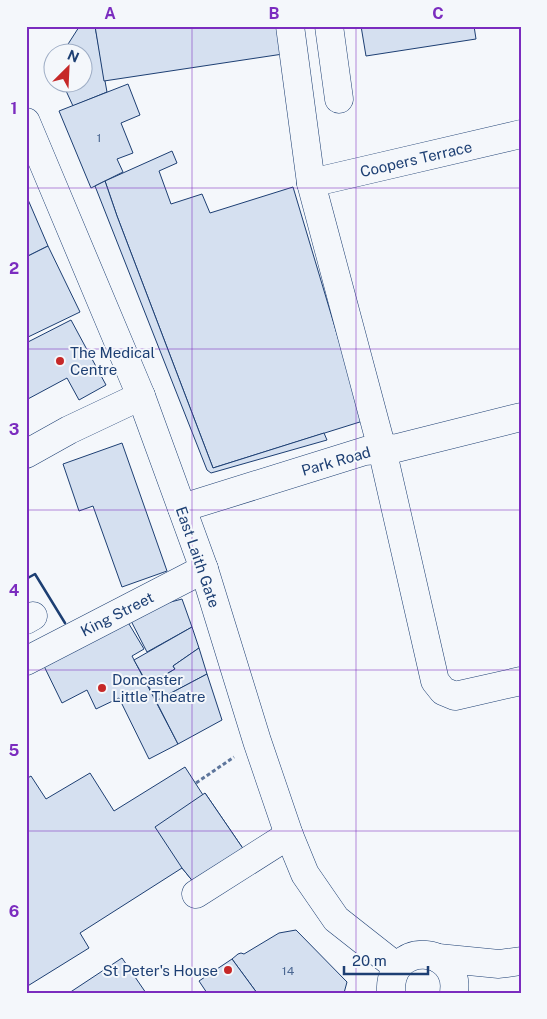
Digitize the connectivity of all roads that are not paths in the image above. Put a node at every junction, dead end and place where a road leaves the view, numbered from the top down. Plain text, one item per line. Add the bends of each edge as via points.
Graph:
1 (290, 26) edge
2 (329, 26) edge
3 (339, 99) dead end
4 (26, 122) edge
5 (521, 134) edge
6 (312, 183) junction
7 (141, 396) junction
8 (521, 417) edge
9 (382, 449) junction
10 (26, 454) edge
11 (182, 508) junction
12 (204, 569) junction
13 (29, 659) edge
14 (521, 681) edge
15 (289, 835) junction
16 (196, 894) dead end
17 (438, 958) junction
18 (521, 961) edge
19 (394, 980) edge
20 (454, 993) edge

1 - 6 street
2 - 3 street
4 - 7 street, East Laith Gate
5 - 6 street, Coopers Terrace
6 - 9 street
7 - 10 street
7 - 11 street, East Laith Gate
8 - 9 street, Park Road
9 - 11 street, Park Road via 365,450
9 - 14 street via 435,682 443,691 455,696
11 - 12 street, East Laith Gate
12 - 13 street, King Street
12 - 15 street, East Laith Gate
15 - 16 street
15 - 19 street, East Laith Gate via 305,874 336,919
17 - 18 street via 499,964
17 - 19 street via 417,955 407,958
17 - 20 street via 452,975

